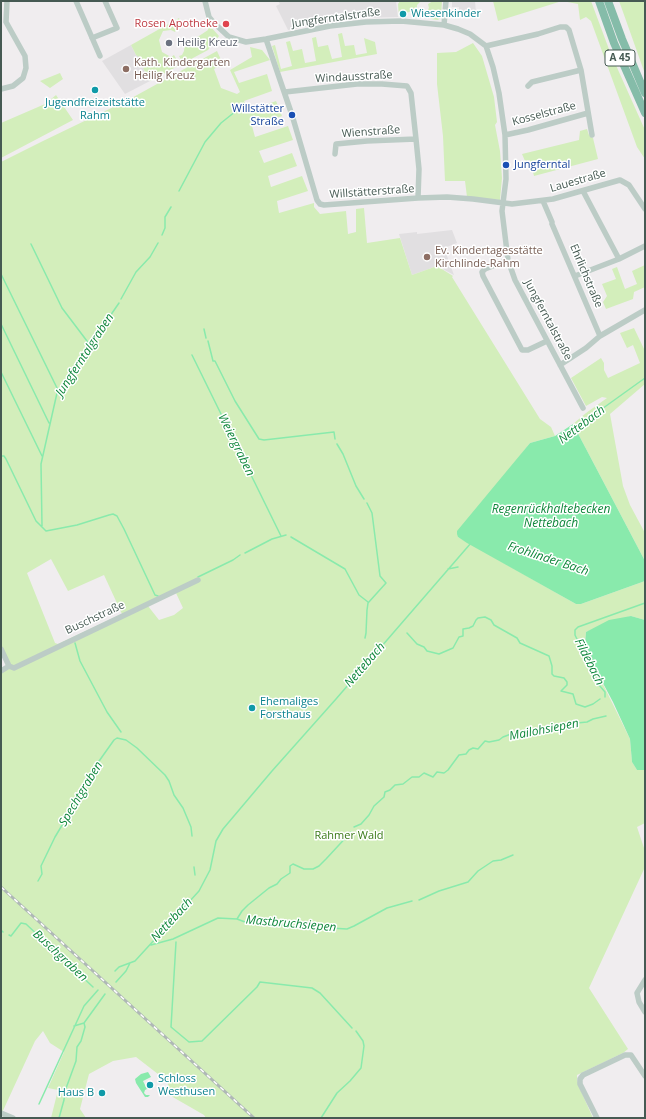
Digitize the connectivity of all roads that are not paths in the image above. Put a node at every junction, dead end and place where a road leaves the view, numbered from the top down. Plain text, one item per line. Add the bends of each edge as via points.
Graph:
1 (7, 1) edge
2 (76, 1) edge
3 (105, 1) edge
4 (205, 1) edge
5 (446, 1) edge
6 (599, 1) edge
7 (608, 1) edge
8 (444, 24) junction
9 (92, 38) junction
10 (266, 39) junction
11 (486, 46) junction
12 (100, 56) dead end
13 (581, 70) junction
14 (528, 86) dead end
15 (1, 89) edge
16 (285, 92) junction
17 (645, 93) edge
18 (588, 113) junction
19 (645, 113) edge
20 (505, 135) junction
21 (592, 135) dead end
22 (416, 139) junction
23 (335, 154) dead end
24 (583, 192) junction
25 (418, 198) junction
26 (543, 201) junction
27 (503, 203) junction
28 (645, 209) edge
29 (645, 246) edge
30 (619, 259) junction
31 (508, 260) junction
32 (575, 276) junction
33 (645, 310) edge
34 (600, 336) junction
35 (547, 340) junction
36 (560, 365) junction
37 (583, 408) dead end
38 (198, 580) dead end
39 (1, 649) edge
40 (9, 666) junction
41 (1, 671) edge
42 (645, 980) edge
43 (645, 1012) edge
44 (645, 1076) edge
45 (1, 1113) edge
46 (13, 1118) edge
47 (597, 1118) edge

1 - 15 street via 6,22 25,56 26,68 23,78 13,86
2 - 9 street
3 - 9 street via 117,28
4 - 10 street, Jungferntalstraße via 210,17 229,37 246,42
5 - 8 street
6 - 19 highway, A 45
7 - 17 highway, A 45
8 - 10 street, Jungferntalstraße via 366,22
8 - 11 street, Jungferntalstraße via 470,34
9 - 12 street
10 - 16 street, Willstätterstraße
11 - 13 street, Kosselstraße via 566,27
11 - 20 street, Jungferntalstraße via 499,93
13 - 14 street via 532,82
13 - 18 street, Kosselstraße
16 - 22 street, Windausstraße via 357,84 406,86 411,93
16 - 25 street, Willstätterstraße via 320,204 324,206
18 - 20 street, Kosselstraße
18 - 21 street, Kosselstraße
20 - 27 street, Jungferntalstraße via 506,176
22 - 23 street, Wienstraße via 336,144
22 - 25 street, Windausstraße
24 - 26 street, Lauestraße
24 - 28 street, Lauestraße via 613,181 623,181 632,188
24 - 30 street
25 - 27 street, Willstätterstraße via 467,198
26 - 27 street, Lauestraße
26 - 32 street, Ehrlichstraße
27 - 31 street, Jungferntalstraße via 503,231
29 - 30 street
30 - 32 street
31 - 35 street, Jungferntalstraße via 515,280
31 - 35 street via 485,269 482,272 483,276 522,350 528,350
32 - 34 street, Ehrlichstraße
33 - 34 street
34 - 36 street
35 - 36 street, Jungferntalstraße
36 - 37 street, Jungferntalstraße
38 - 40 street, Buschstraße via 14,668
39 - 40 street
40 - 41 street, Buschstraße
42 - 43 street via 637,993 637,998
44 - 47 street via 629,1054 583,1075 580,1084
45 - 46 street

